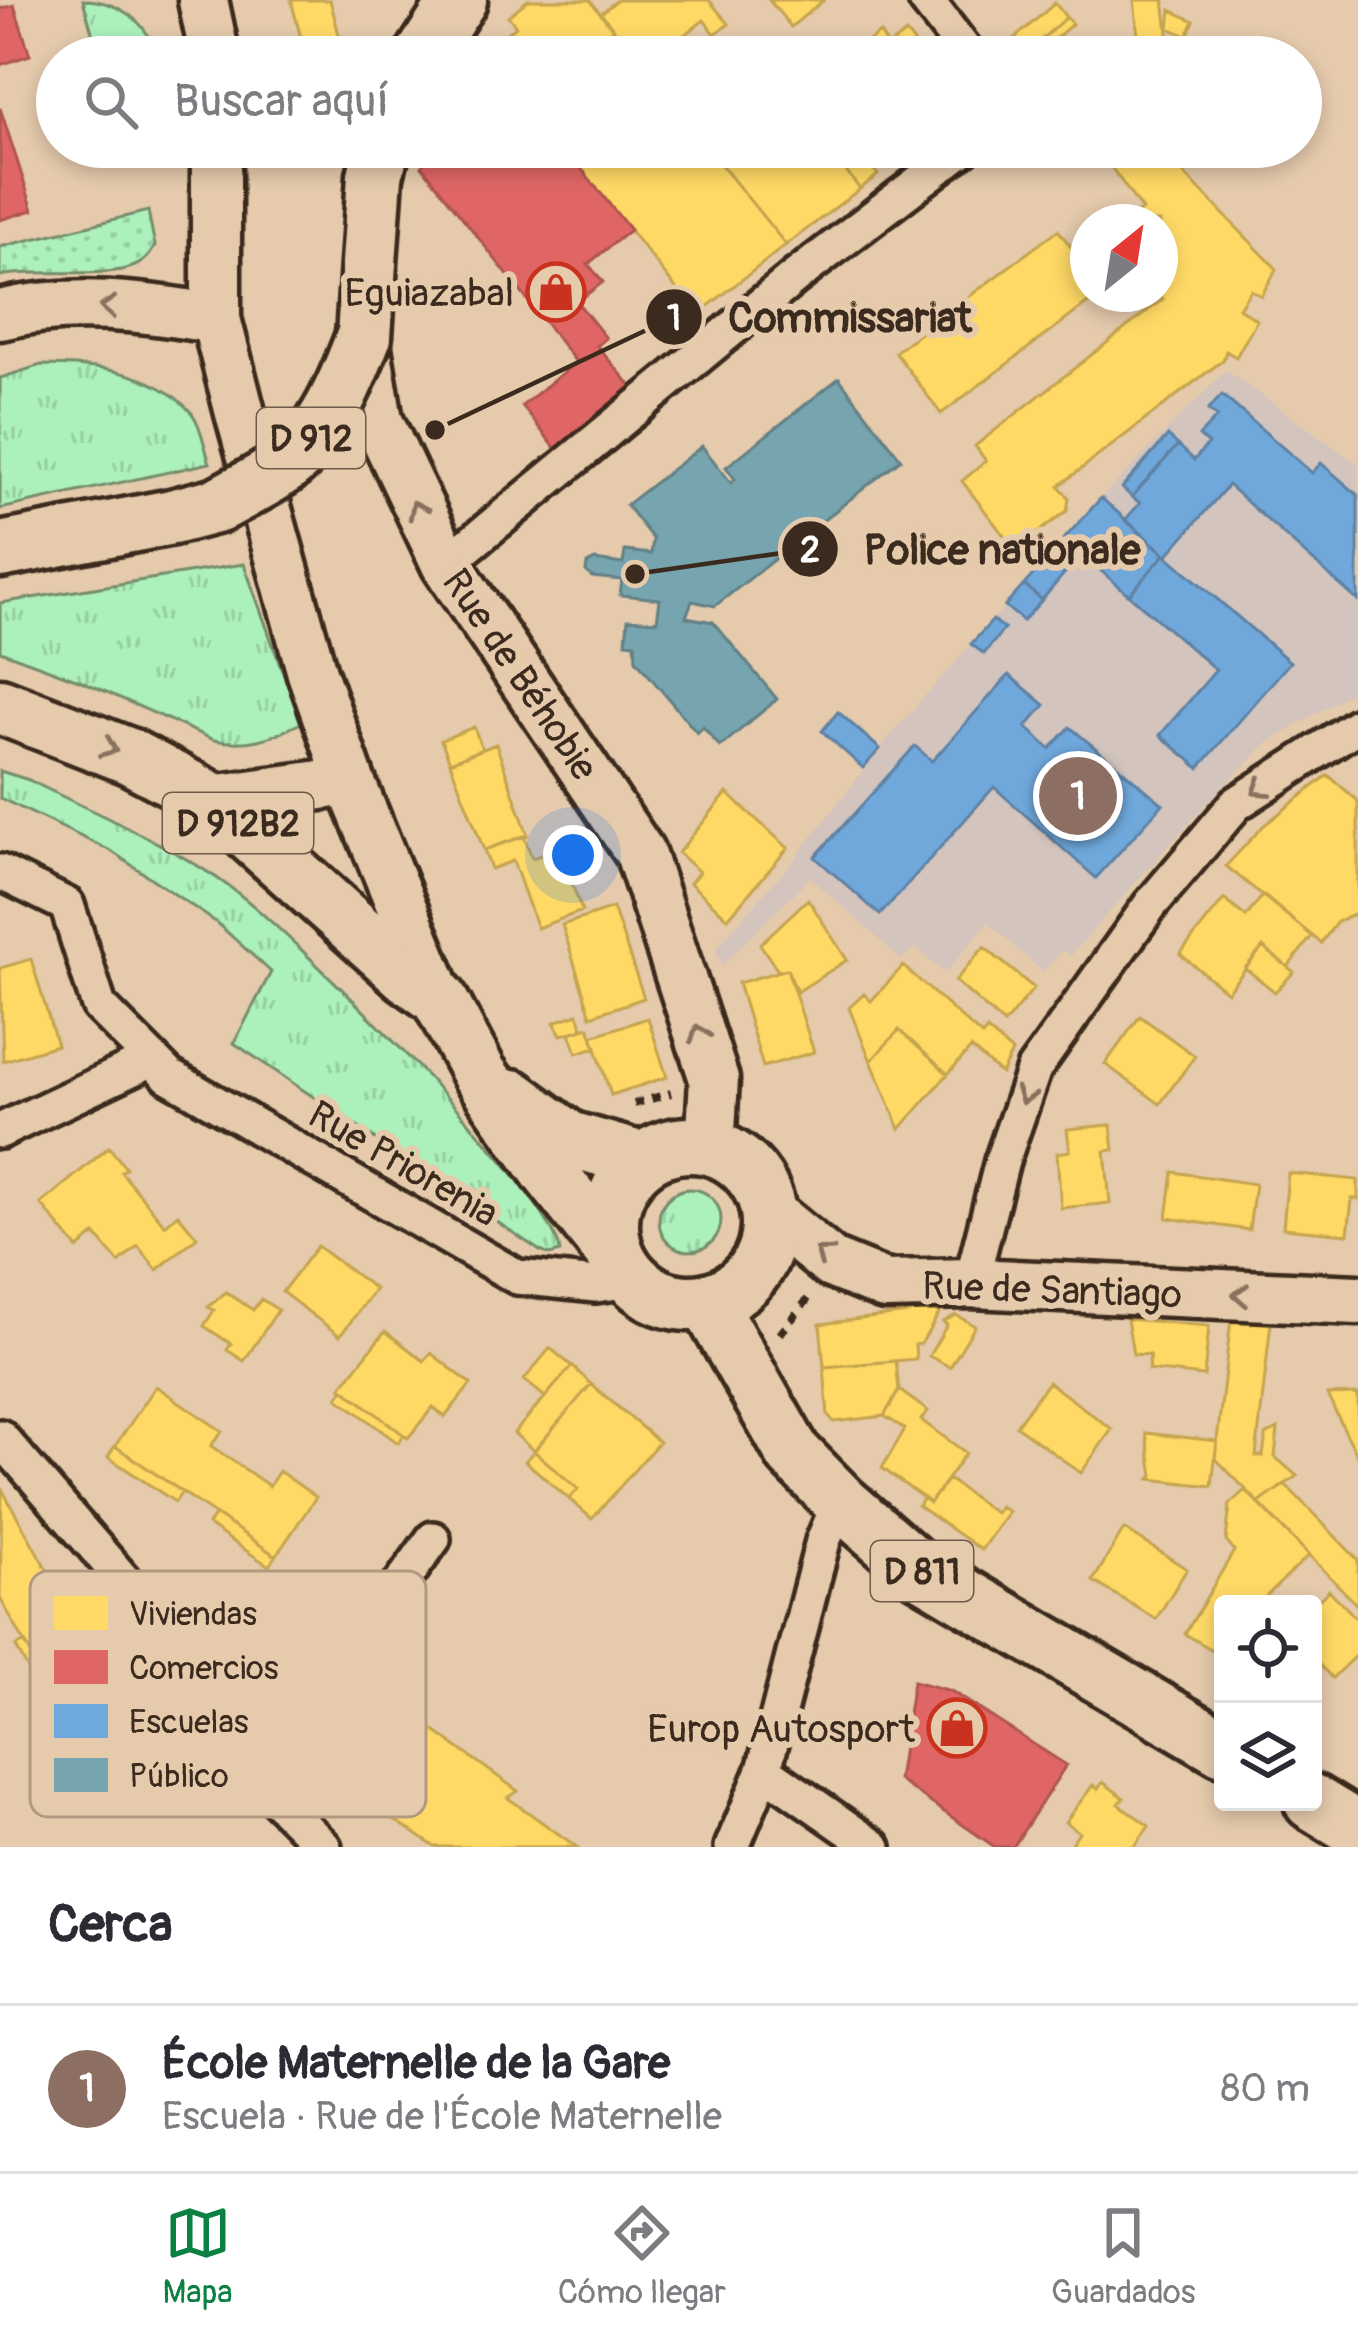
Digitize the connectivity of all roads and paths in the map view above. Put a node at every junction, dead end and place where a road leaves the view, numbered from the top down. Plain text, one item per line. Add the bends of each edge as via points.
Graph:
1 (203, 0) edge
2 (459, 0) edge
3 (926, 0) edge
4 (211, 36) edge
5 (436, 36) edge
6 (954, 36) edge
7 (216, 168) edge
8 (378, 168) edge
9 (938, 168) edge
10 (0, 315) edge
11 (216, 320) junction
12 (364, 336) junction
13 (0, 550) edge
14 (446, 564) junction
15 (0, 706) edge
16 (1358, 725) edge
17 (350, 781) junction
18 (212, 800) junction
19 (0, 872) edge
20 (440, 998) junction
21 (152, 1059) junction
22 (479, 1072) junction
23 (689, 1087) dead end
24 (615, 1111) dead end
25 (0, 1131) edge
26 (710, 1148) junction
27 (642, 1160) junction
28 (769, 1212) junction
29 (626, 1269) junction
30 (971, 1283) junction
31 (817, 1289) dead end
32 (1358, 1300) edge
33 (707, 1302) junction
34 (780, 1334) dead end
35 (0, 1437) edge
36 (840, 1501) junction
37 (433, 1539) dead end
38 (116, 1571) edge
39 (410, 1571) edge
40 (1214, 1743) edge
41 (764, 1770) junction
42 (1322, 1808) edge
43 (294, 1817) edge
44 (1358, 1830) edge
45 (324, 1847) edge
46 (732, 1847) edge
47 (874, 1847) edge

1 - 4 main road
2 - 5 main road
3 - 6 street
7 - 11 main road
8 - 12 main road, Rue de Béhobie / D 912
9 - 14 street
11 -> 10 main road via 81,305
11 - 17 main road via 312,673
12 - 13 main road, Rue de Béhobie / D 912, bridge via 344,387 287,465 218,505
14 -> 12 main road, Rue de Béhobie via 377,421
26 -> 14 main road, Rue de Béhobie via 714,1078 640,853
15 -> 18 main road, D 912B2 via 129,756
16 -> 30 street via 1236,804 1151,904 1047,1051 1002,1161
17 - 18 main road, D 912B2
17 - 20 main road
18 - 20 main road, D 912B2
19 - 21 street, Rue Priorenia via 67,905 99,1006
20 - 22 main road
21 - 25 street
21 - 29 street, Rue Priorenia via 517,1277 596,1285
22 - 27 main road via 569,1139
22 - 29 main road
23 - 24 path
26 - 27 main road via 663,1149
26 - 28 main road via 749,1171
27 - 29 main road via 612,1205 610,1232
30 -> 28 main road, Rue de Santiago via 885,1285 831,1263
28 - 33 main road via 769,1235 748,1278
29 - 33 main road via 655,1295
32 -> 30 main road, Rue de Santiago
31 - 34 path
33 - 36 main road, D 811 via 794,1453
35 - 38 street
36 - 40 main road, D 811 via 917,1568
36 - 41 street
37 - 39 street
41 - 46 street
41 - 47 street
42 - 44 main road
43 - 45 street

